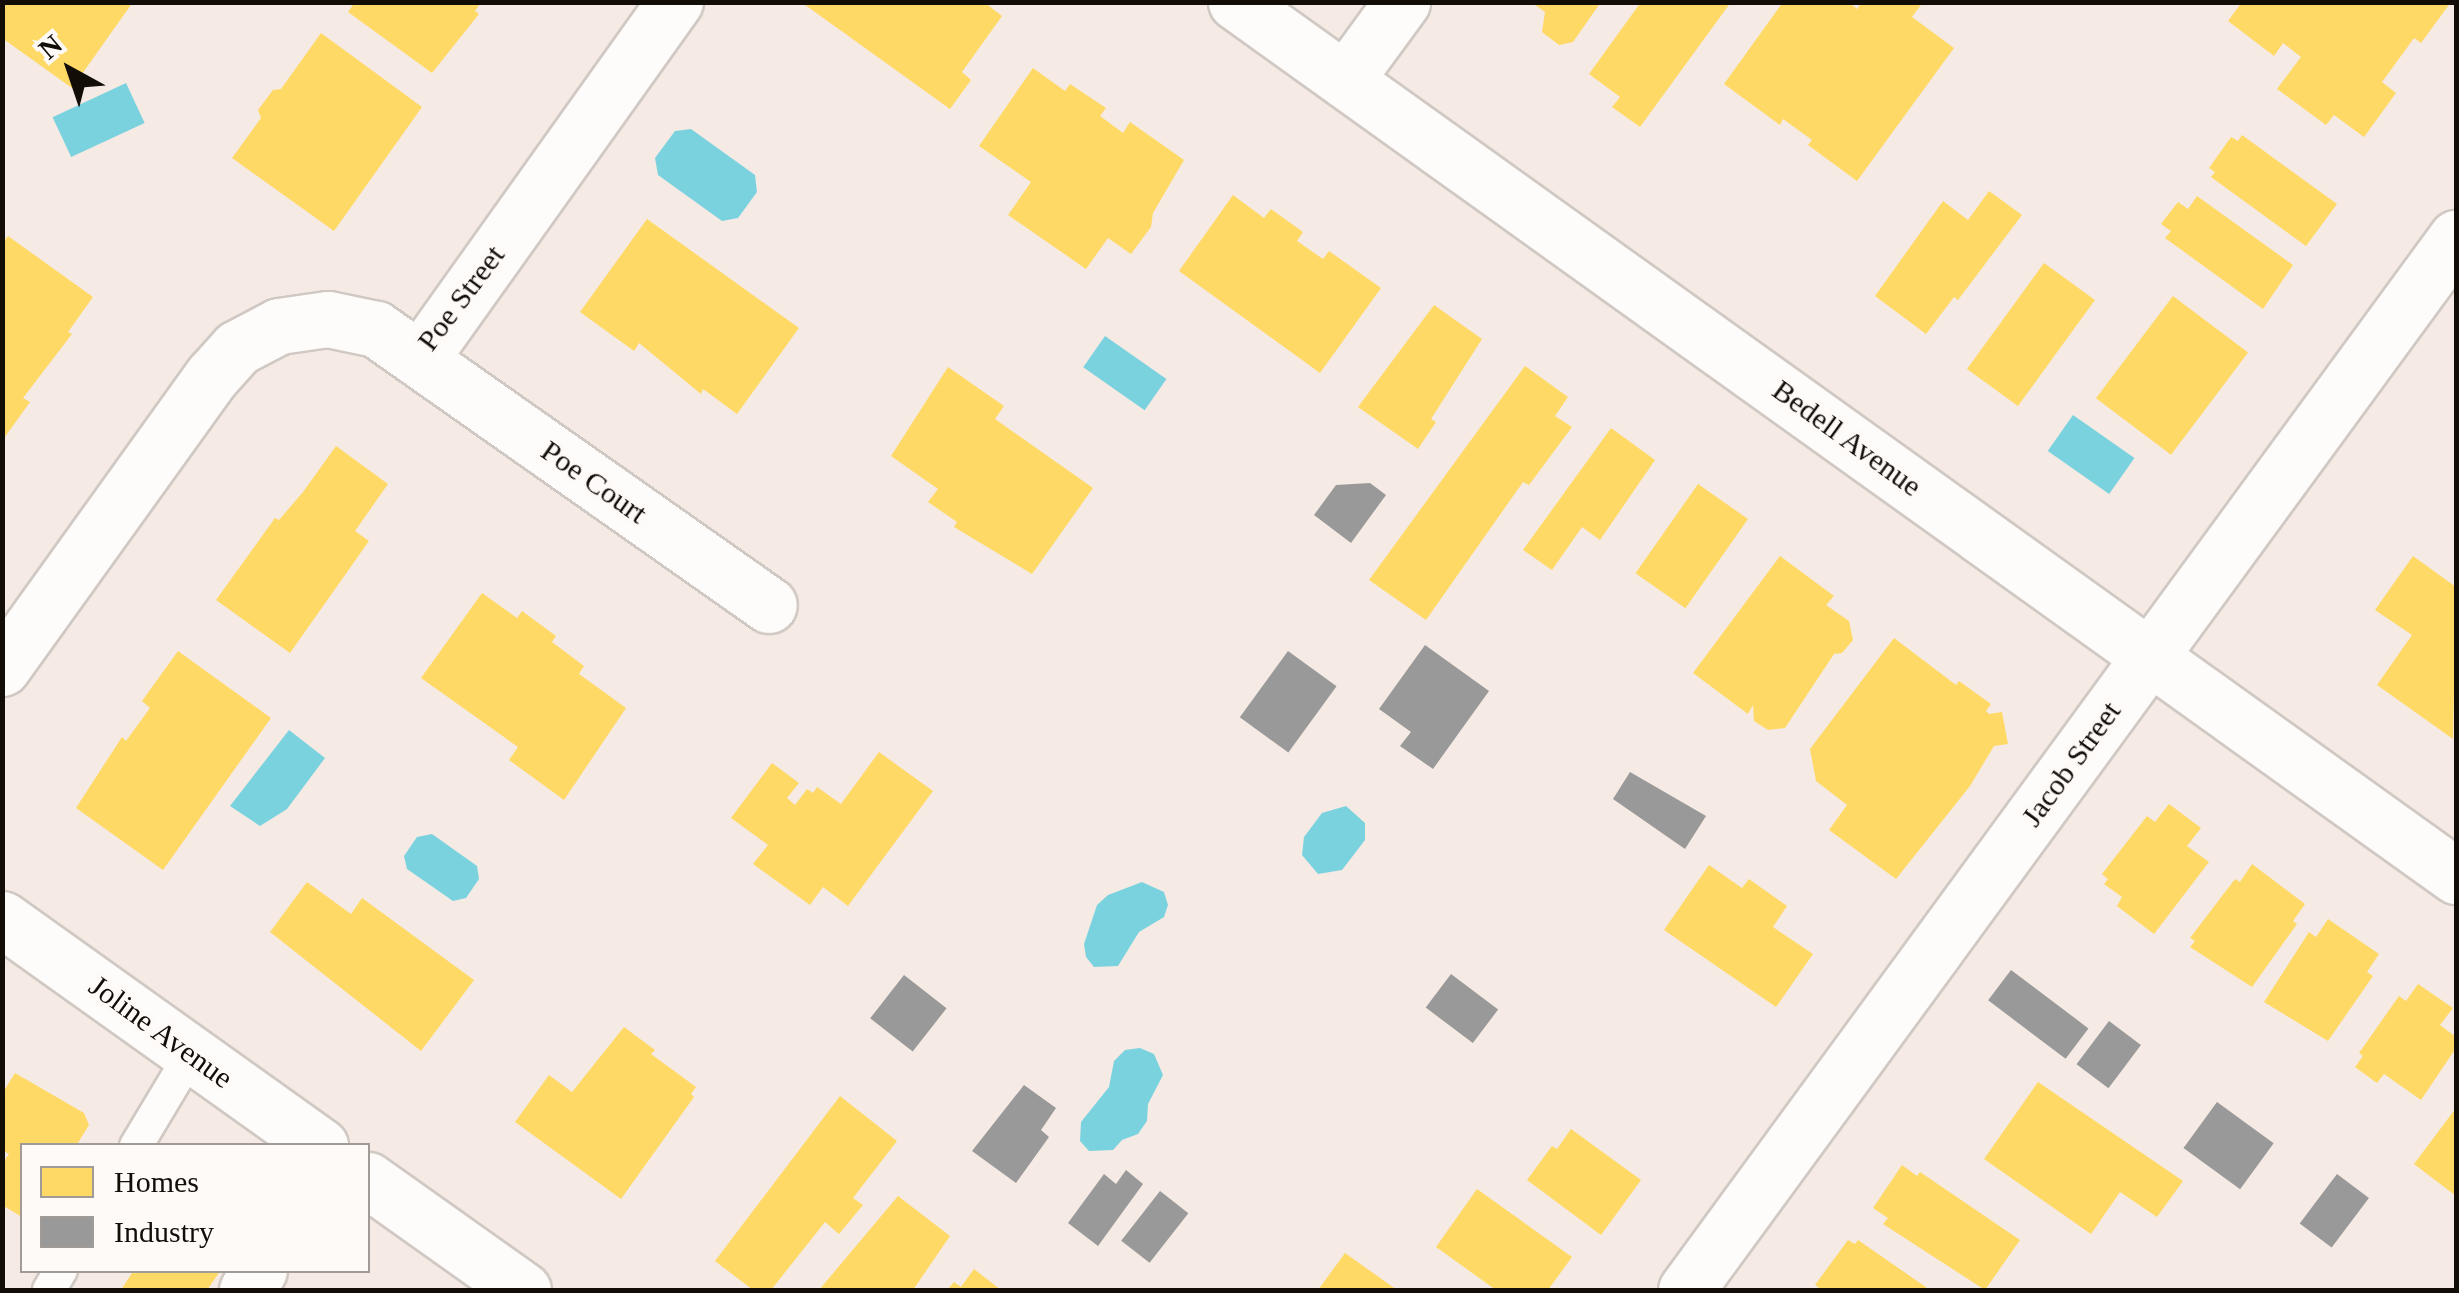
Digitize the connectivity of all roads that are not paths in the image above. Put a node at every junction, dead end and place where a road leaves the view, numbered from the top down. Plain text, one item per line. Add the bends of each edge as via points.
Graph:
1 (675, 2) edge
2 (1236, 2) edge
3 (1402, 2) edge
4 (1346, 80) junction
5 (2456, 238) edge
6 (420, 359) junction
7 (769, 605) dead end
8 (2151, 655) junction
9 (2, 668) edge
10 (2456, 876) edge
11 (2, 919) edge
12 (191, 1054) junction
13 (138, 1143) edge
14 (316, 1143) edge
15 (370, 1181) edge
16 (523, 1290) edge
17 (1686, 1290) edge

1 - 6 street, Poe Street
2 - 4 street, Bedell Avenue
3 - 4 street
4 - 8 street, Bedell Avenue
5 - 8 street, Jacob Street
6 - 7 street, Poe Court
6 - 9 street, Poe Street via 376,330 328,319 279,326 237,348
8 - 10 street, Bedell Avenue
8 - 17 street, Jacob Street
11 - 12 street, Joline Avenue
12 - 13 lane
12 - 14 street, Joline Avenue
15 - 16 street

